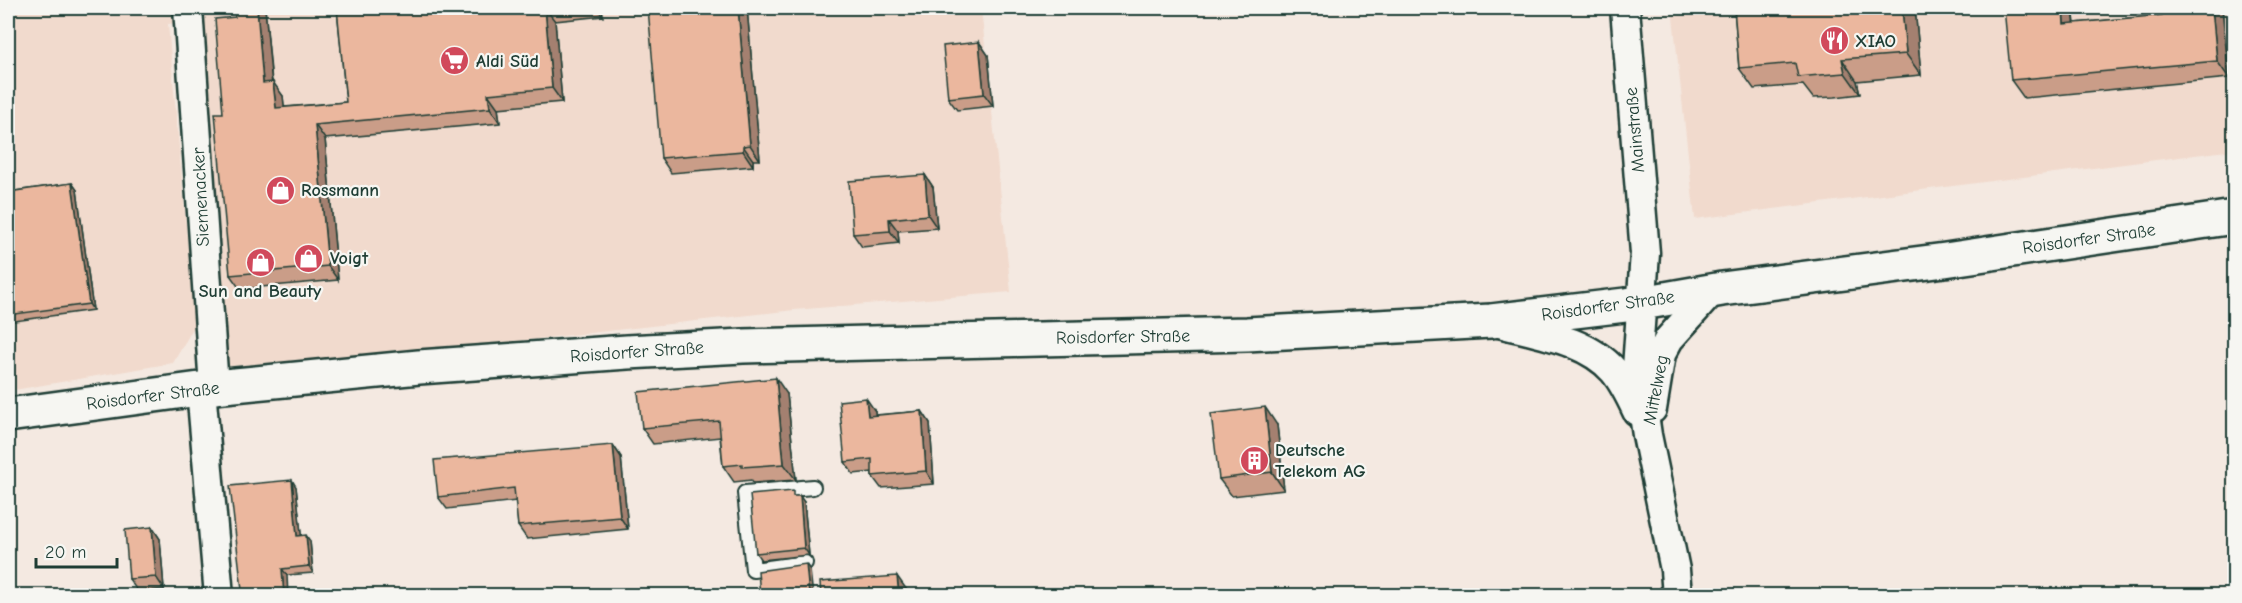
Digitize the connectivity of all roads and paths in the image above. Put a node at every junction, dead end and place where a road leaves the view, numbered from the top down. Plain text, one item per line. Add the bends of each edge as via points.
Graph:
1 (188, 8) edge
2 (1625, 8) edge
3 (2235, 217) edge
4 (1645, 253) joint
5 (1713, 291) junction
6 (1642, 303) junction
7 (1491, 321) junction
8 (207, 388) junction
9 (8, 415) edge
10 (1647, 435) junction
11 (813, 487) dead end
12 (805, 563) edge
13 (219, 596) edge
14 (1677, 596) edge

1 - 8 street, Siemenacker
2 - 4 street, Mainstraße
3 - 5 main road, Roisdorfer Straße
4 - 6 street, Mittelweg
5 - 6 main road, Roisdorfer Straße
5 - 10 street, Mittelweg via 1661,354
6 - 7 main road, Roisdorfer Straße
6 - 10 street, Mittelweg via 1637,368
7 - 8 main road, Roisdorfer Straße via 1247,334 731,346 419,367
7 - 10 street, Mittelweg via 1571,342 1594,355 1613,369 1627,389
8 - 9 main road, Roisdorfer Straße
8 - 13 street, Siemenacker
10 - 14 street, Mittelweg
11 - 12 lane via 745,493 753,570

